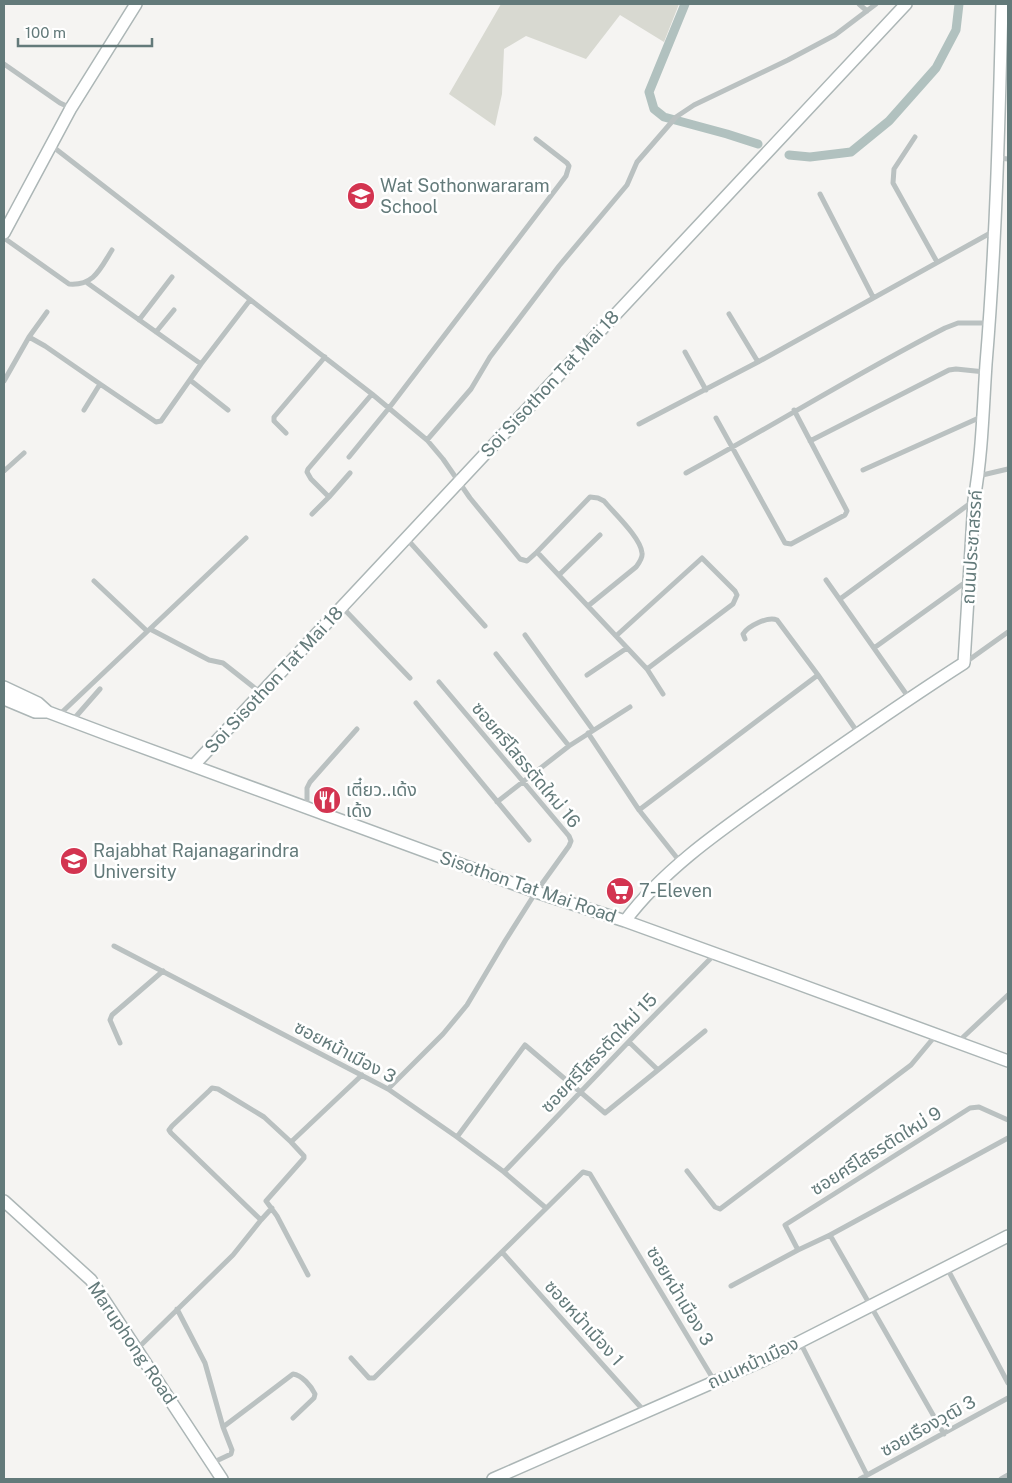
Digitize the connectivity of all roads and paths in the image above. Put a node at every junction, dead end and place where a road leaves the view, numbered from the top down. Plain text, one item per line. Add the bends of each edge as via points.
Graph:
1 (136, 4) edge
2 (859, 4) edge
3 (876, 4) edge
4 (906, 4) edge
5 (1002, 4) edge
6 (867, 11) junction
7 (4, 64) edge
8 (71, 108) junction
9 (915, 137) dead end
10 (536, 139) dead end
11 (51, 146) junction
12 (1004, 159) edge
13 (820, 194) dead end
14 (995, 231) junction
15 (4, 233) edge
16 (4, 238) edge
17 (112, 250) dead end
18 (937, 262) junction
19 (172, 277) dead end
20 (86, 282) junction
21 (873, 297) junction
22 (250, 300) junction
23 (174, 310) dead end
24 (47, 312) dead end
25 (730, 314) dead end
26 (139, 320) junction
27 (990, 323) junction
28 (156, 332) junction
29 (29, 337) junction
30 (686, 352) dead end
31 (324, 357) junction
32 (758, 362) junction
33 (201, 364) junction
34 (986, 372) junction
35 (190, 380) junction
36 (4, 381) edge
37 (100, 384) junction
38 (706, 390) junction
39 (372, 394) junction
40 (389, 408) junction
41 (84, 410) dead end
42 (228, 410) dead end
43 (794, 410) junction
44 (984, 416) junction
45 (716, 418) dead end
46 (639, 424) dead end
47 (286, 434) dead end
48 (427, 440) junction
49 (810, 441) junction
50 (732, 448) junction
51 (24, 453) dead end
52 (349, 456) dead end
53 (1008, 469) edge
54 (863, 470) dead end
55 (4, 471) edge
56 (350, 473) dead end
57 (686, 473) dead end
58 (978, 476) junction
59 (458, 483) junction
60 (328, 497) junction
61 (974, 500) junction
62 (312, 514) dead end
63 (600, 535) dead end
64 (246, 538) dead end
65 (406, 539) junction
66 (537, 552) junction
67 (559, 575) junction
68 (826, 580) dead end
69 (969, 580) junction
70 (94, 581) dead end
71 (840, 599) junction
72 (588, 606) junction
73 (342, 607) junction
74 (484, 626) dead end
75 (148, 630) junction
76 (1008, 632) edge
77 (525, 635) dead end
78 (616, 636) junction
79 (745, 639) dead end
80 (627, 648) junction
81 (874, 648) junction
82 (496, 654) dead end
83 (964, 663) junction
84 (647, 669) junction
85 (587, 675) dead end
86 (818, 675) junction
87 (410, 678) dead end
88 (438, 682) dead end
89 (4, 687) edge
90 (100, 689) dead end
91 (261, 694) junction
92 (663, 694) dead end
93 (909, 698) junction
94 (4, 699) edge
95 (416, 703) dead end
96 (630, 707) dead end
97 (48, 712) junction
98 (59, 716) junction
99 (72, 721) junction
100 (357, 729) dead end
101 (591, 731) junction
102 (858, 733) junction
103 (569, 746) junction
104 (194, 765) junction
105 (523, 781) junction
106 (497, 802) junction
107 (307, 807) junction
108 (639, 810) junction
109 (529, 840) dead end
110 (681, 863) junction
111 (536, 892) junction
112 (625, 921) junction
113 (114, 946) dead end
114 (715, 954) junction
115 (163, 971) junction
116 (1008, 995) edge
117 (705, 1031) dead end
118 (937, 1034) junction
119 (629, 1042) junction
120 (958, 1042) junction
121 (120, 1043) dead end
122 (1008, 1061) edge
123 (658, 1070) junction
124 (362, 1075) junction
125 (388, 1089) junction
126 (580, 1092) junction
127 (1008, 1120) edge
128 (457, 1137) junction
129 (1008, 1138) edge
130 (291, 1142) junction
131 (687, 1171) dead end
132 (504, 1172) junction
133 (4, 1201) edge
134 (272, 1208) junction
135 (546, 1208) junction
136 (261, 1220) junction
137 (830, 1235) junction
138 (1008, 1236) edge
139 (798, 1250) junction
140 (502, 1252) junction
141 (948, 1268) junction
142 (308, 1275) dead end
143 (731, 1286) dead end
144 (870, 1306) junction
145 (177, 1309) junction
146 (800, 1342) junction
147 (137, 1349) junction
148 (351, 1358) dead end
149 (715, 1382) junction
150 (1008, 1383) edge
151 (1008, 1398) edge
152 (645, 1412) junction
153 (293, 1418) dead end
154 (223, 1427) junction
155 (944, 1434) junction
156 (212, 1463) junction
157 (867, 1475) junction
158 (1008, 1476) edge
159 (222, 1479) edge
160 (493, 1479) edge
161 (860, 1479) edge
162 (1001, 1479) edge

1 - 8 street
2 - 6 street
3 - 6 street
4 - 59 street, Soi Sisothon Tat Mai 18
5 - 12 street, ถนนประชาสรรค์
6 - 48 street via 835,35 676,117 637,162 627,185 559,266 490,357 471,389
7 - 8 street via 60,104
8 - 11 street
9 - 18 street via 894,170 893,183
10 - 40 street via 567,163 566,176
11 - 15 street
11 - 22 street
12 - 14 street, ถนนประชาสรรค์
13 - 21 street
14 - 18 street
14 - 27 street, ถนนประชาสรรค์
16 - 20 street via 69,284
17 - 20 street via 91,280
18 - 21 street
19 - 26 street
20 - 26 street
21 - 32 street
22 - 31 street
22 - 33 street
23 - 28 street
24 - 29 street
25 - 32 street
26 - 28 street
27 - 34 street, ถนนประชาสรรค์
27 - 43 street via 958,323 945,328
28 - 33 street
29 - 36 street
29 - 37 street
30 - 38 street
31 - 39 street
31 - 47 street via 274,417
32 - 38 street
33 - 35 street
34 - 44 street, ถนนประชาสรรค์
34 - 49 street via 949,370
35 - 37 street via 164,418 156,422
35 - 42 street
37 - 41 street
38 - 46 street
39 - 40 street
39 - 60 street via 308,469 308,475
40 - 48 street
40 - 52 street
43 - 49 street
43 - 50 street
44 - 54 street
44 - 58 street, ถนนประชาสรรค์
45 - 50 street
48 - 59 street
49 - 50 street via 847,511 791,544 785,543
50 - 57 street
51 - 55 street
53 - 58 street
56 - 60 street
58 - 61 street, ถนนประชาสรรค์
59 - 65 street, Soi Sisothon Tat Mai 18
59 - 66 street via 520,559 527,560
60 - 62 street
61 - 69 street, ถนนประชาสรรค์
61 - 71 street
63 - 67 street
64 - 75 street
65 - 73 street, Soi Sisothon Tat Mai 18
65 - 74 street
66 - 67 street
66 - 72 street via 590,497 604,501 638,542 641,559 636,567
67 - 72 street
68 - 71 street
69 - 81 street
69 - 83 street, ถนนประชาสรรค์
70 - 75 street
71 - 81 street
72 - 78 street
73 - 87 street
73 - 91 street, Soi Sisothon Tat Mai 18
75 - 91 street via 209,660 223,663
75 - 98 street
76 - 83 street
77 - 101 street
78 - 80 street
78 - 84 street via 702,558 735,591 734,604
79 - 86 street via 742,634 746,629 769,618 777,620
80 - 84 street
80 - 85 street
81 - 93 street
82 - 103 street
83 - 93 street
84 - 92 street
86 - 102 street
86 - 108 street
88 - 105 street, ซอยศรีโสธรตัดใหม่ 16
89 - 97 street, Sisothon Tat Mai Road via 38,703
90 - 99 street
91 - 104 street, Soi Sisothon Tat Mai 18
93 - 102 street
94 - 97 street, Sisothon Tat Mai Road via 35,712
95 - 106 street
96 - 101 street
97 - 98 street, Sisothon Tat Mai Road
98 - 99 street, Sisothon Tat Mai Road
99 - 104 street, Sisothon Tat Mai Road
100 - 107 street via 310,782
101 - 103 street
101 - 108 street
102 - 110 street
103 - 105 street
104 - 107 street, Sisothon Tat Mai Road
105 - 106 street
105 - 111 street, ซอยศรีโสธรตัดใหม่ 16 via 571,841
106 - 109 street
107 - 111 street, Sisothon Tat Mai Road
108 - 110 street
110 - 112 street via 648,893
111 - 112 street, Sisothon Tat Mai Road
111 - 125 street via 467,1005
112 - 114 street, Sisothon Tat Mai Road
113 - 115 street, ซอยหน้าเมือง 3
114 - 118 street, Sisothon Tat Mai Road
114 - 119 street, ซอยศรีโสธรตัดใหม่ 15
115 - 121 street via 112,1015 110,1020
115 - 124 street, ซอยหน้าเมือง 3
116 - 120 street
117 - 123 street
118 - 120 street, Sisothon Tat Mai Road
118 - 131 street via 910,1065 720,1209
119 - 123 street
119 - 126 street, ซอยศรีโสธรตัดใหม่ 15
120 - 122 street, Sisothon Tat Mai Road
123 - 126 street via 605,1113
124 - 125 street, ซอยหน้าเมือง 3
124 - 130 street
125 - 128 street, ซอยหน้าเมือง 3
126 - 128 street via 525,1045
126 - 132 street, ซอยศรีโสธรตัดใหม่ 15
127 - 139 street, ซอยศรีโสธรตัดใหม่ 9 via 979,1107 970,1108 785,1225
128 - 132 street, ซอยหน้าเมือง 3
129 - 137 street
130 - 134 street via 304,1158 267,1200
130 - 136 street via 264,1117 212,1088 170,1130
132 - 135 street, ซอยหน้าเมือง 3
133 - 147 street, Maruphong Road via 91,1280
134 - 136 street
134 - 142 street
135 - 140 street, ซอยหน้าเมือง 3
135 - 149 street, ซอยหน้าเมือง 3 via 583,1172 590,1174
136 - 145 street via 233,1254
137 - 139 street
137 - 144 street
138 - 141 street, ถนนหน้าเมือง
139 - 143 street
140 - 148 street, ซอยหน้าเมือง 3 via 374,1378 369,1378
140 - 152 street, ซอยหน้าเมือง 1
141 - 144 street, ถนนหน้าเมือง
141 - 150 street
144 - 146 street, ถนนหน้าเมือง
144 - 155 street
145 - 147 street
145 - 154 street via 205,1363
146 - 149 street, ถนนหน้าเมือง
146 - 157 street
147 - 156 street, Maruphong Road
149 - 152 street, ถนนหน้าเมือง
151 - 155 street, ซอยเรืองวุฒิ 3
152 - 160 street, ถนนหน้าเมือง
153 - 154 street via 315,1394 296,1374
154 - 156 street via 231,1454
155 - 157 street, ซอยเรืองวุฒิ 3
156 - 159 street, Maruphong Road
157 - 161 street, ซอยเรืองวุฒิ 3
158 - 162 street

